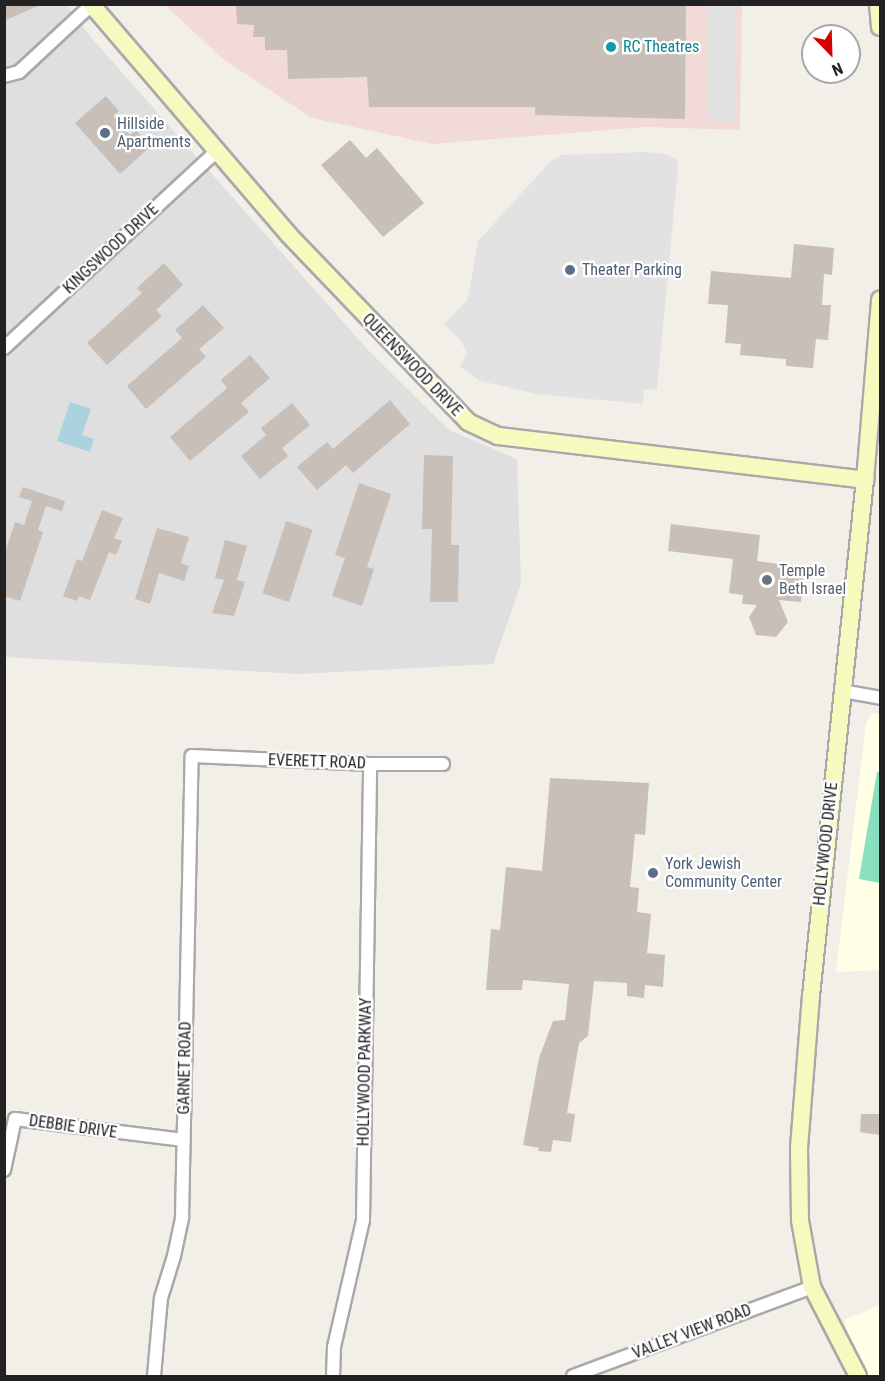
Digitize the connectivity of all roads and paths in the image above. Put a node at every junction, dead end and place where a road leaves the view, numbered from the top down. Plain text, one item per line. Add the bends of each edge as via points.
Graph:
1 (878, 4) edge
2 (91, 5) edge
3 (880, 27) edge
4 (4, 76) edge
5 (218, 150) junction
6 (880, 300) edge
7 (4, 348) edge
8 (866, 480) junction
9 (842, 691) junction
10 (880, 698) edge
11 (192, 756) joint
12 (370, 764) junction
13 (442, 764) dead end
14 (184, 1140) junction
15 (4, 1170) edge
16 (812, 1287) junction
17 (154, 1377) edge
18 (333, 1377) edge
19 (573, 1377) edge
20 (858, 1377) edge

1 - 3 main road
2 - 4 street via 19,72
2 - 5 main road, QUEENSWOOD DRIVE
5 - 7 street, KINGSWOOD DRIVE
5 - 8 main road, QUEENSWOOD DRIVE via 288,234 468,422 498,436
6 - 8 main road, HOLLYWOOD DRIVE
8 - 9 main road, HOLLYWOOD DRIVE
9 - 10 street
9 - 16 main road, HOLLYWOOD DRIVE via 799,1148 800,1220
11 - 12 street, EVERETT ROAD
11 - 14 street, GARNET ROAD
12 - 13 street, EVERETT ROAD
12 - 18 street, HOLLYWOOD PARKWAY via 363,1220 334,1347
14 - 15 street, DEBBIE DRIVE via 15,1119
14 - 17 street, GARNET ROAD via 182,1217 161,1298
16 - 19 street, VALLEY VIEW ROAD
16 - 20 main road, HOLLYWOOD DRIVE

